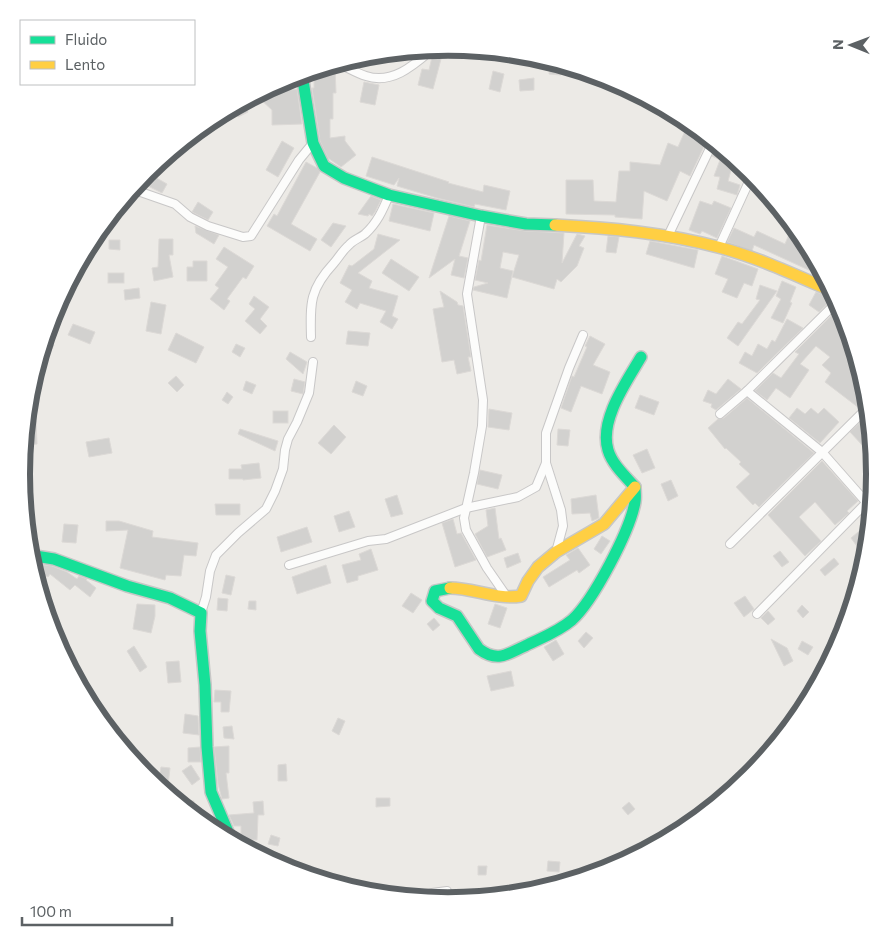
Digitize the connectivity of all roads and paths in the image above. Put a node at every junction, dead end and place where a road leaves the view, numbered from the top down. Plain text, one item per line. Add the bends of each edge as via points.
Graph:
1 (424, 56) edge
2 (348, 68) edge
3 (303, 82) edge
4 (313, 143) junction
5 (710, 148) edge
6 (748, 183) edge
7 (140, 192) edge
8 (390, 195) junction
9 (481, 216) junction
10 (668, 236) junction
11 (719, 246) junction
12 (822, 287) edge
13 (832, 308) edge
14 (583, 335) dead end
15 (311, 337) dead end
16 (641, 357) dead end
17 (313, 362) dead end
18 (747, 391) junction
19 (720, 414) dead end
20 (861, 414) edge
21 (822, 452) junction
22 (546, 463) junction
23 (635, 487) junction
24 (865, 496) edge
25 (865, 504) edge
26 (466, 508) junction
27 (730, 544) dead end
28 (556, 552) junction
29 (38, 556) edge
30 (289, 565) dead end
31 (507, 597) junction
32 (201, 613) junction
33 (757, 614) dead end
34 (226, 827) edge
35 (447, 891) dead end
36 (441, 892) edge

1 - 2 street via 402,73 384,78 367,77
3 - 4 street
4 - 7 street via 251,236 243,237 208,226 190,217 176,204
4 - 8 street via 324,166 344,178
5 - 10 street
6 - 11 street
8 - 9 street
8 - 15 street via 375,224 364,236 349,244 315,289 310,308
9 - 10 street via 526,224 605,228
9 - 26 street via 468,294 483,400 482,426
10 - 11 street
11 - 12 street
13 - 18 street
14 - 22 street via 546,433
16 - 23 street via 606,428 607,449
17 - 32 street via 309,393 288,439 275,491 266,509 216,555
18 - 19 street
18 - 21 street
20 - 21 street
21 - 24 street
21 - 27 street
22 - 26 street via 536,486 518,497
22 - 28 street via 563,526
23 - 28 street via 604,524
23 - 31 street via 635,504 629,521 588,602 574,618 556,630 503,658 489,656 474,644 457,616 438,609 432,601 435,591 444,588 462,588
25 - 33 street
26 - 30 street via 386,539 368,541
26 - 31 street via 466,530
28 - 31 street via 538,567 521,596
29 - 32 street via 170,598
32 - 34 street via 211,792
35 - 36 street

